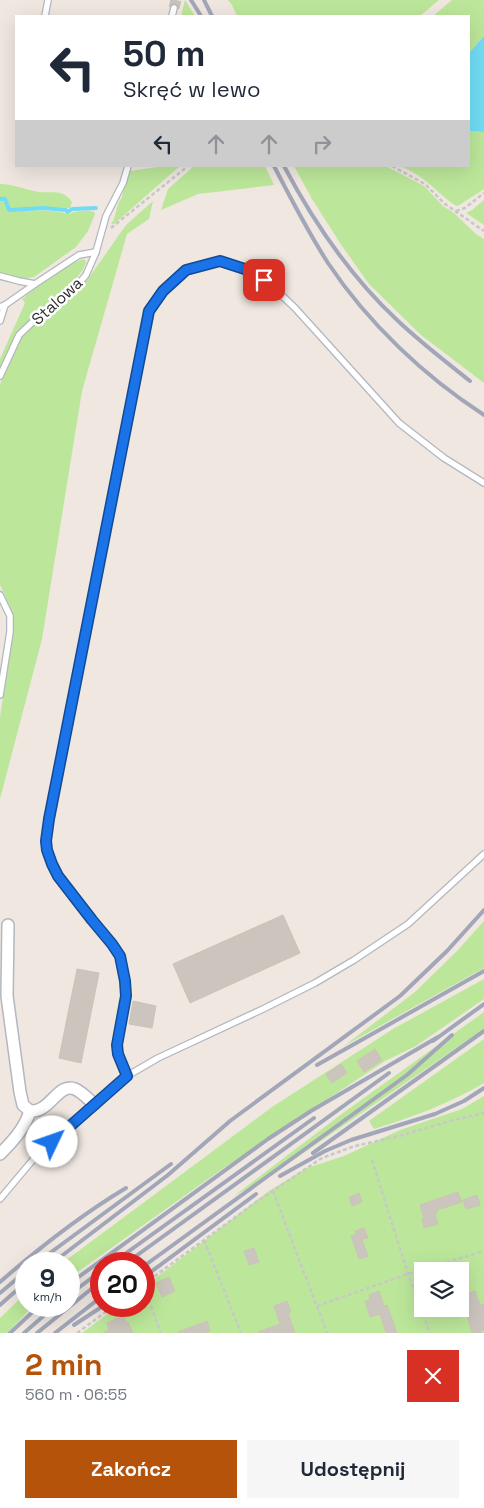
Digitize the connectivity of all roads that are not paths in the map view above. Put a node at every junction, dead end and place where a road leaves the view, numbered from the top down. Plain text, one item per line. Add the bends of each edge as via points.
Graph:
1 (48, 0) edge
2 (174, 8) tunnel mouth
3 (45, 15) edge
4 (172, 15) edge
5 (128, 167) edge
6 (96, 252) junction
7 (0, 276) edge
8 (35, 284) junction
9 (2, 306) edge
10 (0, 321) edge
11 (0, 376) edge
12 (484, 483) edge
13 (0, 595) edge
14 (0, 695) edge
15 (484, 854) edge
16 (8, 926) dead end
17 (127, 1076) junction
18 (94, 1104) junction
19 (30, 1111) junction
20 (0, 1154) edge
21 (0, 1199) edge

1 - 3 lane
2 - 4 lane
5 - 6 lane, Stalowa via 106,216
6 - 8 lane via 79,255
6 - 11 lane, Stalowa via 86,275 68,296 44,311 19,336
7 - 8 lane
8 - 9 lane
9 - 10 lane
12 - 17 lane via 398,423 295,308 254,272 220,261 186,270 163,291 149,311 46,841 58,876 120,956 126,996 117,1045
13 - 14 lane via 10,616
15 - 17 lane via 408,924 354,960 263,1010 158,1058
16 - 19 street via 7,996 23,1105
17 - 18 lane
18 - 19 street via 76,1089 68,1088 44,1108
18 - 21 lane via 37,1154
19 - 20 street via 19,1134

